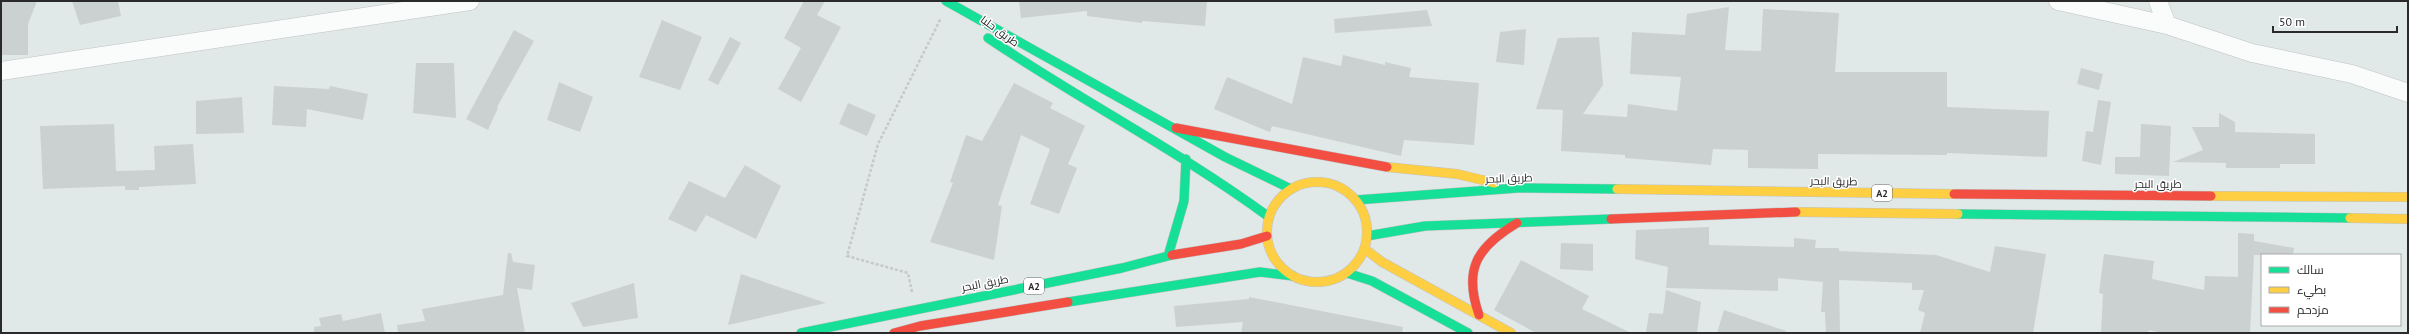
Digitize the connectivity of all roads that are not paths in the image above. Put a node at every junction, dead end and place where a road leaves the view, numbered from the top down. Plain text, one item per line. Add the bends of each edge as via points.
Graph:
1 (470, 1) edge
2 (2058, 1) edge
3 (2158, 1) edge
4 (947, 2) edge
5 (2167, 25) junction
6 (1, 71) edge
7 (2408, 93) edge
8 (1176, 128) junction
9 (1186, 159) junction
10 (1518, 188) junction
11 (1291, 189) junction
12 (2176, 196) junction
13 (2408, 197) edge
14 (1356, 200) junction
15 (1269, 217) junction
16 (2174, 217) junction
17 (2408, 219) edge
18 (1517, 223) junction
19 (1267, 236) junction
20 (1368, 236) junction
21 (1365, 249) junction
22 (1168, 256) junction
23 (1347, 272) junction
24 (1293, 276) junction
25 (915, 310) junction
26 (1479, 315) junction
27 (920, 326) junction
28 (800, 333) edge
29 (894, 333) edge
30 (1468, 333) edge
31 (1511, 333) edge

1 - 6 street
2 - 5 street
3 - 5 street
4 - 8 main road, طريق حلبا
4 - 9 main road, طريق حلبا via 980,32 1034,68
5 - 7 street via 2252,53 2352,74
8 - 10 main road via 1312,152 1368,165 1457,174
8 - 11 main road, طريق حلبا via 1225,157
9 - 15 main road, طريق حلبا
9 - 22 main road via 1184,201
10 - 12 main road, طريق البحر / A2 via 1692,194
10 - 14 main road, طريق البحر / A2
11 - 14 main road, A2 via 1308,182 1326,182 1342,188
11 - 15 main road, A2 via 1277,201
12 - 13 main road, طريق البحر / A2
12 - 16 main road
14 - 20 main road, A2 via 1365,217
15 - 19 main road, A2
16 - 17 main road, A2
16 - 18 main road, A2 via 1691,212
18 - 20 main road, A2 via 1425,226
18 - 26 main road via 1483,248 1474,266 1472,286
19 - 22 main road, طريق البحر / A2 via 1241,244
19 - 24 main road, A2 via 1275,260
20 - 21 main road, A2
21 - 23 main road, A2 via 1358,262
21 - 26 main road via 1382,262
22 - 25 main road, طريق البحر / A2 via 1122,268
23 - 24 main road, A2 via 1330,281 1312,282
23 - 30 main road via 1372,281
24 - 27 main road, A2 via 1260,272
25 - 27 main road
25 - 28 main road, طريق البحر / A2
26 - 31 main road
27 - 29 main road, A2

